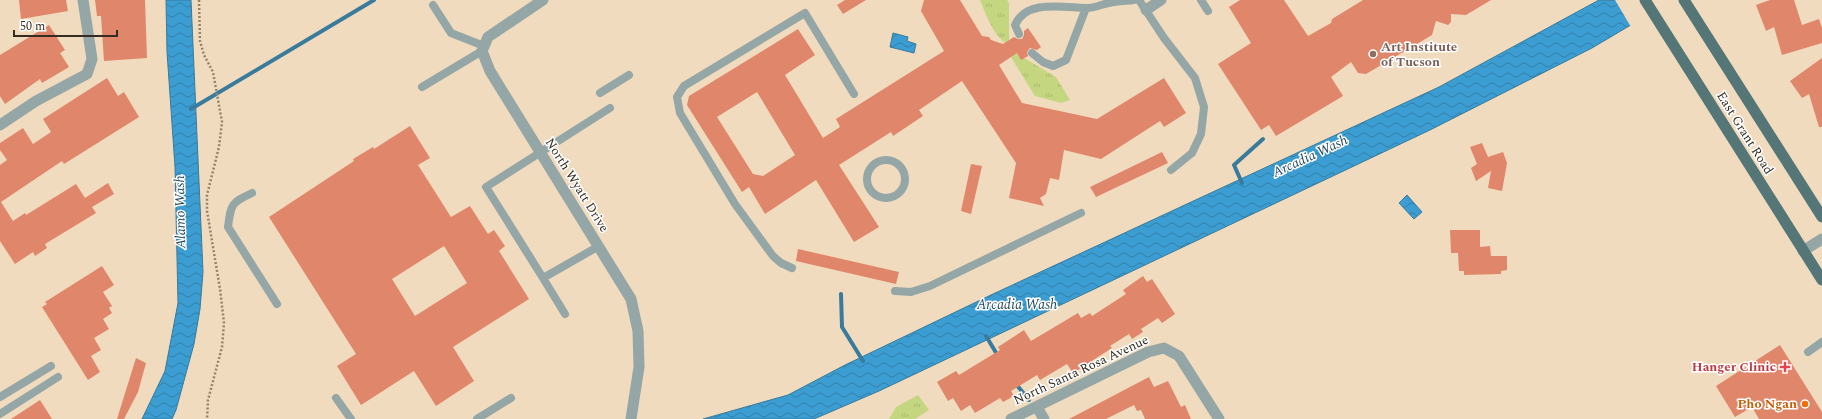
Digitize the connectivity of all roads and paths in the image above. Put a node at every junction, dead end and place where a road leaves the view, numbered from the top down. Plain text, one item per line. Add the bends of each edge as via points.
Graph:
1 (83, 0) edge
2 (199, 0) edge
3 (542, 0) edge
4 (1134, 0) edge
5 (1139, 0) edge
6 (1161, 0) edge
7 (1201, 0) edge
8 (1645, 0) edge
9 (1684, 0) edge
10 (433, 5) dead end
11 (1086, 8) junction
12 (1146, 10) junction
13 (1208, 11) dead end
14 (1019, 34) dead end
15 (483, 49) junction
16 (1032, 53) dead end
17 (629, 75) dead end
18 (422, 87) dead end
19 (600, 93) dead end
20 (854, 94) dead end
21 (610, 108) dead end
22 (0, 125) edge
23 (541, 153) junction
24 (1171, 170) dead end
25 (905, 179) joint
26 (252, 193) dead end
27 (1081, 213) dead end
28 (1822, 217) edge
29 (1822, 238) edge
30 (599, 246) junction
31 (1803, 251) junction
32 (792, 268) dead end
33 (543, 278) junction
34 (1822, 280) edge
35 (895, 291) dead end
36 (277, 304) dead end
37 (565, 314) dead end
38 (1822, 342) edge
39 (1808, 352) dead end
40 (51, 366) dead end
41 (58, 377) dead end
42 (0, 397) edge
43 (336, 398) dead end
44 (511, 398) dead end
45 (1037, 407) junction
46 (0, 414) edge
47 (207, 419) edge
48 (351, 419) edge
49 (478, 419) edge
50 (631, 419) edge
51 (1011, 419) edge
52 (1044, 419) edge
53 (1219, 419) edge

1 - 22 street via 92,59 87,74 36,101
2 - 47 path via 200,42 213,72 222,122 219,147 207,195 207,211 224,323 222,347 208,400
3 - 15 street via 488,36
4 - 11 lane
5 - 12 lane
6 - 12 street
7 - 13 lane
8 - 31 main road, East Grant Road
9 - 28 main road, East Grant Road
10 - 15 lane via 451,33
11 - 14 lane via 1053,3 1036,4 1018,17 1015,25
11 - 16 lane via 1066,60 1053,66
12 - 24 lane via 1195,78 1204,107 1201,134 1192,153
15 - 18 lane
15 - 23 street, North Wyatt Drive via 490,71
17 - 19 lane
20 - 32 lane via 805,13 684,86 677,97 680,113 735,204 773,256 781,264
21 - 23 lane
23 - 30 street, North Wyatt Drive
23 - 33 lane via 486,187
25 - 25 lane via 901,167 889,160 876,162 867,177 869,188 884,198 896,196 901,191
26 - 36 lane via 236,201 230,211 228,227
27 - 35 lane via 930,286 912,292
29 - 31 street
30 - 33 lane
30 - 50 street, North Wyatt Drive via 631,299 638,331 640,367
31 - 34 main road, East Grant Road
33 - 37 lane
38 - 39 lane
40 - 42 lane
41 - 46 lane
43 - 48 lane
44 - 49 lane
45 - 51 street, North Santa Rosa Avenue
45 - 52 street
45 - 53 street, North Santa Rosa Avenue via 1148,352 1164,348 1179,356

